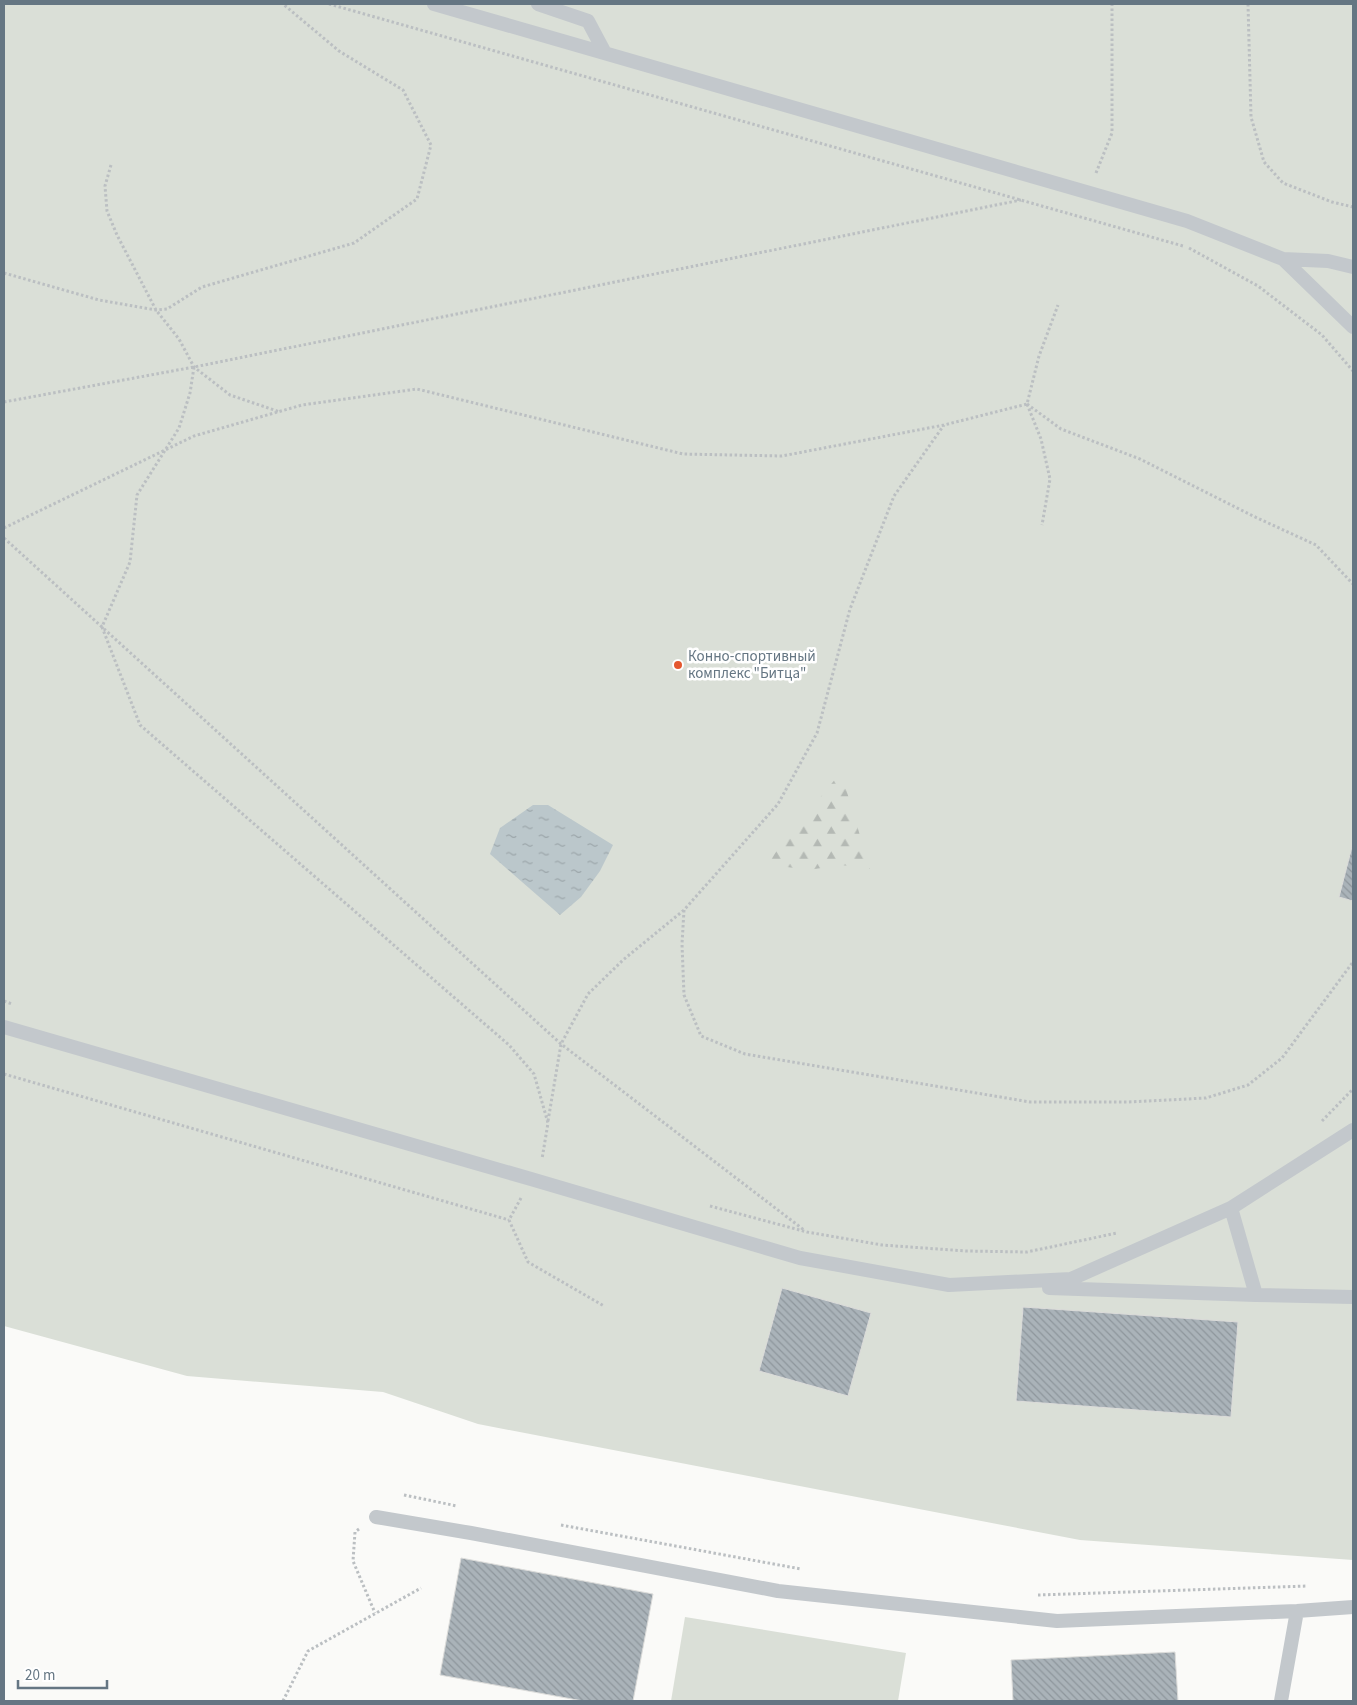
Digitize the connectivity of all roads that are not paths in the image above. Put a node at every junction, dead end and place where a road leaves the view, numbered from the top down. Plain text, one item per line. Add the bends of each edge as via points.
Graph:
1 (434, 4) edge
2 (538, 4) edge
3 (605, 53) junction
4 (1283, 259) junction
5 (1353, 267) edge
6 (1353, 327) edge
7 (4, 1027) edge
8 (1353, 1130) edge
9 (1231, 1208) junction
10 (949, 1285) junction
11 (1256, 1295) junction
12 (1353, 1297) edge
13 (376, 1517) road end
14 (1353, 1607) edge
15 (1297, 1611) junction
16 (1281, 1701) edge

1 - 3 lane
2 - 3 lane via 588,21
3 - 4 lane via 1186,221
4 - 5 lane via 1328,261
4 - 6 lane
7 - 10 lane via 800,1258
8 - 9 lane
9 - 10 lane via 1071,1279
9 - 11 lane
10 - 11 lane
11 - 12 lane
13 - 15 lane via 778,1591 1057,1621
14 - 15 lane
15 - 16 lane

